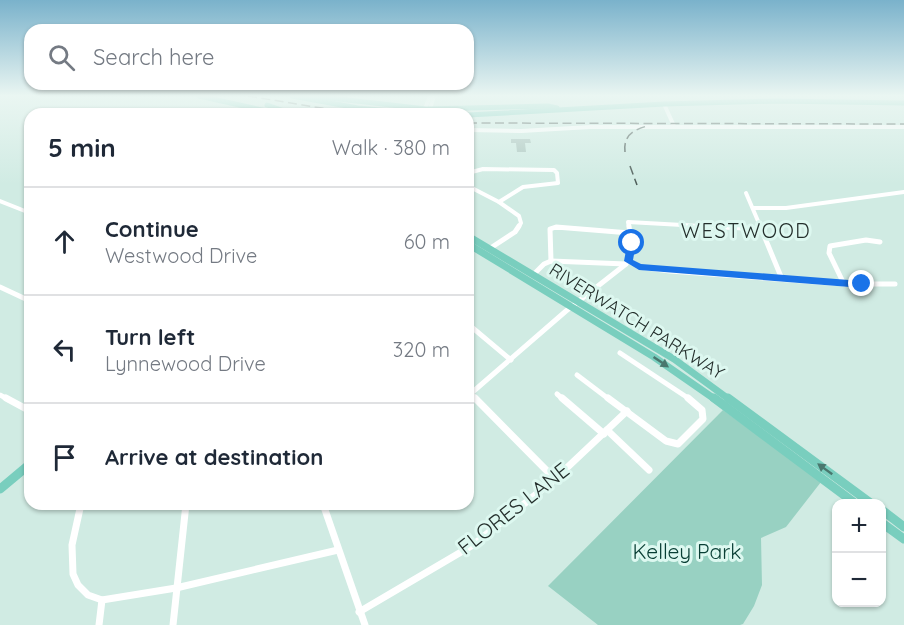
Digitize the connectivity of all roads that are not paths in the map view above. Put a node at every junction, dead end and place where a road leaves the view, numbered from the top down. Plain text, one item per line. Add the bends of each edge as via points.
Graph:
1 (674, 126) joint
2 (904, 127) edge
3 (474, 130) edge
4 (474, 171) edge
5 (474, 189) edge
6 (904, 192) edge
7 (746, 193) dead end
8 (0, 201) edge
9 (499, 202) junction
10 (753, 208) junction
11 (24, 211) edge
12 (760, 229) junction
13 (630, 233) junction
14 (474, 240) edge
15 (880, 242) dead end
16 (474, 247) edge
17 (489, 249) junction
18 (551, 261) junction
19 (627, 263) junction
20 (533, 275) junction
21 (782, 279) junction
22 (844, 284) junction
23 (895, 284) dead end
24 (0, 287) edge
25 (24, 298) edge
26 (573, 305) junction
27 (474, 329) edge
28 (620, 353) dead end
29 (510, 360) junction
30 (578, 375) dead end
31 (474, 391) edge
32 (557, 394) dead end
33 (0, 395) edge
34 (474, 399) edge
35 (24, 408) edge
36 (627, 411) junction
37 (605, 432) junction
38 (24, 469) edge
39 (649, 470) dead end
40 (555, 479) junction
41 (0, 489) edge
42 (849, 499) edge
43 (865, 499) edge
44 (80, 510) edge
45 (185, 510) edge
46 (325, 510) edge
47 (886, 513) edge
48 (886, 526) edge
49 (904, 527) edge
50 (904, 539) edge
51 (338, 550) junction
52 (176, 588) junction
53 (102, 600) junction
54 (359, 612) junction
55 (99, 625) edge
56 (173, 625) edge
57 (365, 625) edge

1 - 2 street
1 - 3 street
4 - 9 street via 545,169 557,173 558,183 519,187
5 - 9 street
6 - 10 street via 786,208
7 - 10 street
8 - 11 street
9 - 17 street via 519,216 521,223
10 - 12 street
12 - 13 street via 628,222
12 - 21 street
13 - 18 street via 550,229
13 - 19 street
14 - 17 main road, RIVERWATCH PARKWAY
15 - 22 street via 866,240 830,246 829,253
16 - 26 main road, RIVERWATCH PARKWAY
17 - 20 main road, RIVERWATCH PARKWAY
18 - 19 street
18 - 20 street
19 - 21 street via 670,271
19 - 26 street
20 - 26 main road, RIVERWATCH PARKWAY
21 - 22 street
22 - 23 street
24 - 25 street
26 - 29 street
26 -> 42 main road, RIVERWATCH PARKWAY via 724,405
43 -> 26 main road, RIVERWATCH PARKWAY via 674,359
27 - 29 street
28 - 36 street via 697,404 703,419 678,444 666,441
29 - 31 street
30 - 36 street
32 - 37 street
33 - 35 street
34 - 40 street via 510,430
36 - 37 street, FLORES LANE
37 - 39 street
37 - 40 street, FLORES LANE
38 - 41 main road
40 - 54 street, FLORES LANE via 473,546
44 - 53 street via 70,562 82,588
45 - 52 street
46 - 51 street
47 - 49 main road
48 - 50 main road
51 - 52 street
51 - 54 street
52 - 53 street
52 - 56 street
53 - 55 street
54 - 57 street

